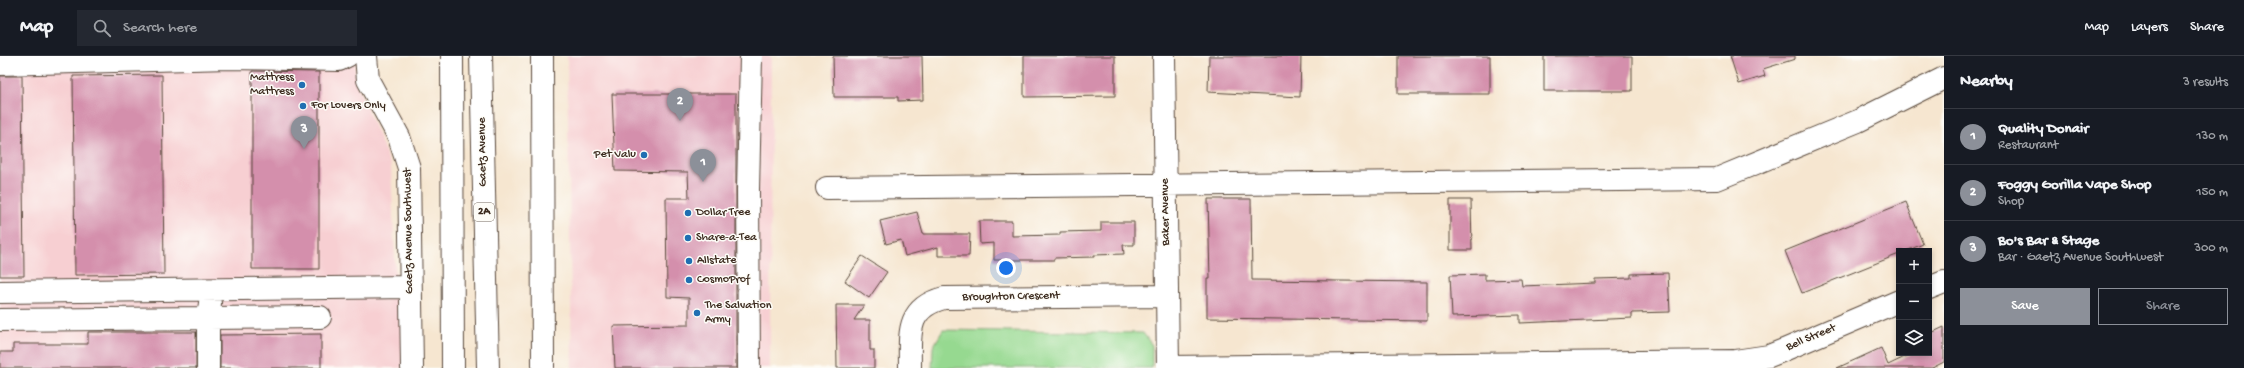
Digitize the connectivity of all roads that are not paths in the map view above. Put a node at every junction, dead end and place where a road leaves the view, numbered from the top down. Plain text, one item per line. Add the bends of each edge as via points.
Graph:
1 (347, 56) edge
2 (366, 56) edge
3 (452, 56) edge
4 (481, 56) edge
5 (542, 56) edge
6 (751, 56) edge
7 (1164, 56) edge
8 (0, 64) edge
9 (1944, 78) edge
10 (1166, 185) junction
11 (827, 188) dead end
12 (1944, 282) edge
13 (410, 287) junction
14 (1932, 287) edge
15 (212, 290) junction
16 (0, 292) edge
17 (1167, 296) junction
18 (1896, 302) edge
19 (320, 317) dead end
20 (208, 318) junction
21 (0, 320) edge
22 (1576, 365) edge
23 (1685, 365) edge
24 (1394, 366) edge
25 (1168, 367) edge
26 (1281, 367) edge
27 (208, 368) edge
28 (412, 368) edge
29 (453, 368) edge
30 (488, 368) edge
31 (543, 368) edge
32 (749, 368) edge
33 (910, 368) edge

1 - 8 street via 339,60 229,58
2 - 13 street, Gaetz Avenue Southwest via 368,80 407,156 410,182
3 - 29 street
4 - 30 street, Gaetz Avenue / 2A
5 - 31 street
6 - 32 street via 748,190
7 - 10 street, Baker Avenue
9 - 10 street via 1858,121 1717,179
10 - 11 street
10 - 17 street, Baker Avenue
12 - 14 street
13 - 15 street
13 - 28 street, Gaetz Avenue Southwest
15 - 16 street
15 - 20 street
17 - 25 street, Baker Avenue
17 - 33 street, Broughton Crescent via 935,300 926,304 913,320 910,332
18 - 23 street, Bell Street via 1769,356
19 - 20 street
20 - 21 street
20 - 27 street
22 - 23 street, Bell Street
22 - 24 street, Bell Street
24 - 26 street, Bell Street
25 - 26 street, Bell Street

